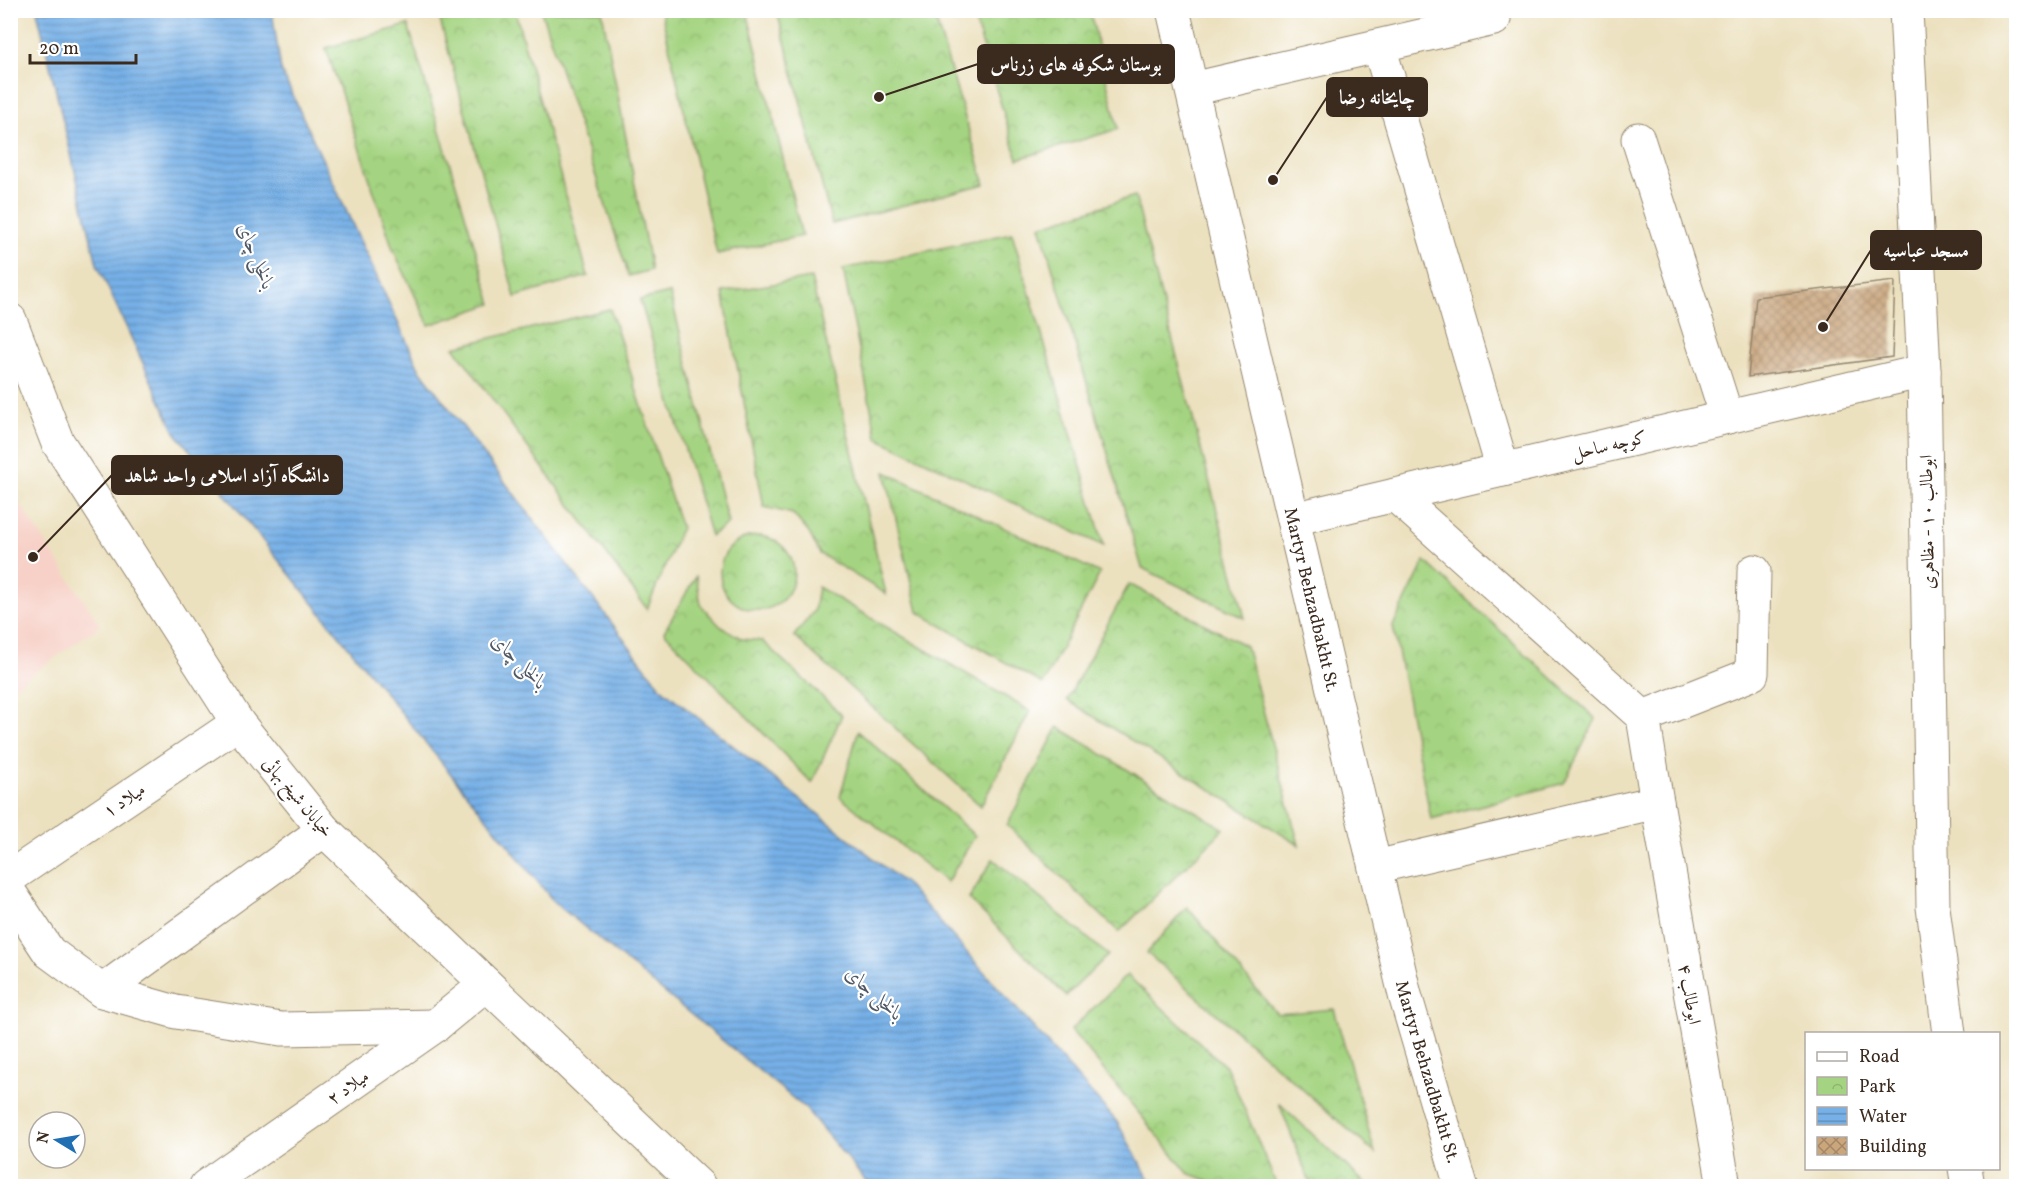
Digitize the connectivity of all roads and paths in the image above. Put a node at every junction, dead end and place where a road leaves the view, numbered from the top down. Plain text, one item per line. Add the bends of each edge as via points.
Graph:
1 (1173, 10) edge
2 (1906, 10) edge
3 (1494, 19) dead end
4 (1378, 46) junction
5 (1192, 89) junction
6 (1638, 139) dead end
7 (10, 320) edge
8 (1924, 371) junction
9 (1727, 417) junction
10 (1503, 470) junction
11 (1395, 495) junction
12 (1293, 519) junction
13 (1754, 571) dead end
14 (1643, 717) junction
15 (238, 723) junction
16 (1657, 802) junction
17 (324, 830) junction
18 (1375, 867) junction
19 (10, 877) edge
20 (10, 893) edge
21 (486, 984) junction
22 (102, 991) junction
23 (435, 1026) junction
24 (1949, 1032) edge
25 (1965, 1170) edge
26 (206, 1186) edge
27 (699, 1186) edge
28 (1461, 1186) edge
29 (1728, 1186) edge
30 (1968, 1186) edge

1 - 5 street, Martyr Behzadbakht St.
2 - 8 street, ابوطالب ۱۰ - مظاهری
3 - 4 street
4 - 5 street
4 - 10 street
5 - 12 street, Martyr Behzadbakht St.
6 - 9 street
7 - 15 street, خیابان شیخ بهائی via 57,441
8 - 9 street, کوچه ساحل
8 - 24 street, ابوطالب ۱۰ - مظاهری via 1933,907
9 - 10 street, کوچه ساحل
10 - 11 street, کوچه ساحل
11 - 12 street, کوچه ساحل
11 - 14 street
12 - 18 street, Martyr Behzadbakht St.
13 - 14 street via 1752,674
14 - 16 street, ابوطالب ۴
15 - 17 street, خیابان شیخ بهائی
15 - 19 street, میلاد ۱
16 - 18 street
16 - 29 street, ابوطالب ۴
17 - 21 street, خیابان شیخ بهائی
17 - 22 street
18 - 28 street, Martyr Behzadbakht St. via 1405,995
20 - 22 street via 49,952
21 - 23 street, میلاد ۲
21 - 27 street, خیابان شیخ بهائی
22 - 23 street via 176,1012 281,1029
23 - 26 street, میلاد ۲
25 - 30 street

